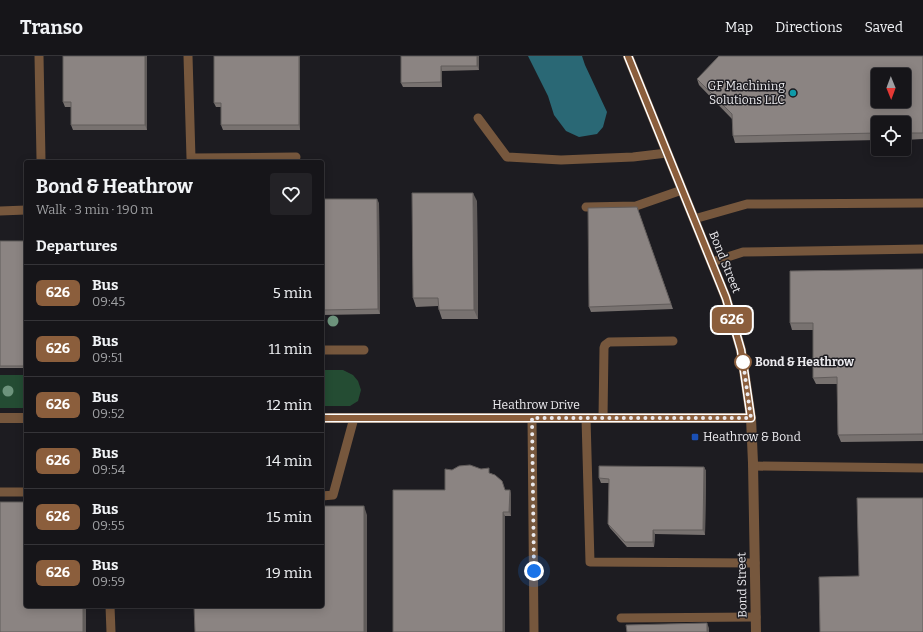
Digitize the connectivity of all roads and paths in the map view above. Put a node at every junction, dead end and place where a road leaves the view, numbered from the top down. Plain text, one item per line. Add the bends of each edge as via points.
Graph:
1 (39, 56) edge
2 (188, 56) edge
3 (628, 56) edge
4 (478, 118) dead end
5 (667, 153) junction
6 (296, 157) dead end
7 (41, 159) dead end
8 (682, 190) junction
9 (923, 203) edge
10 (586, 207) dead end
11 (24, 210) edge
12 (0, 211) edge
13 (694, 219) junction
14 (923, 248) edge
15 (712, 262) junction
16 (673, 341) dead end
17 (324, 350) edge
18 (364, 350) dead end
19 (0, 418) edge
20 (24, 418) edge
21 (324, 418) edge
22 (354, 418) junction
23 (532, 418) junction
24 (586, 418) junction
25 (603, 418) junction
26 (751, 418) junction
27 (753, 466) junction
28 (923, 468) edge
29 (0, 492) edge
30 (24, 492) edge
31 (324, 496) edge
32 (755, 563) junction
33 (110, 608) edge
34 (756, 617) junction
35 (621, 618) dead end
36 (110, 632) edge
37 (534, 632) edge
38 (756, 632) edge

1 - 7 lane
2 - 6 lane via 191,158
3 - 5 street, Bond Street
4 - 5 lane via 507,157 561,160
5 - 8 street, Bond Street
8 - 10 lane via 636,206
8 - 13 street, Bond Street
9 - 13 lane via 746,204
11 - 12 lane
13 - 15 street, Bond Street
14 - 15 lane via 743,252
15 - 26 street, Bond Street via 726,298 741,350
16 - 25 lane via 605,344
17 - 18 lane
19 - 20 street
21 - 22 street, Heathrow Drive
22 - 23 street, Heathrow Drive
22 - 31 lane via 333,496
23 - 24 street, Heathrow Drive
23 - 37 lane
24 - 25 street, Heathrow Drive
24 - 32 lane via 590,562
25 - 26 street, Heathrow Drive
26 - 27 street, Bond Street
27 - 28 lane
27 - 32 street, Bond Street
29 - 30 lane
32 - 34 street, Bond Street
33 - 36 lane
34 - 35 lane
34 - 38 street, Bond Street

